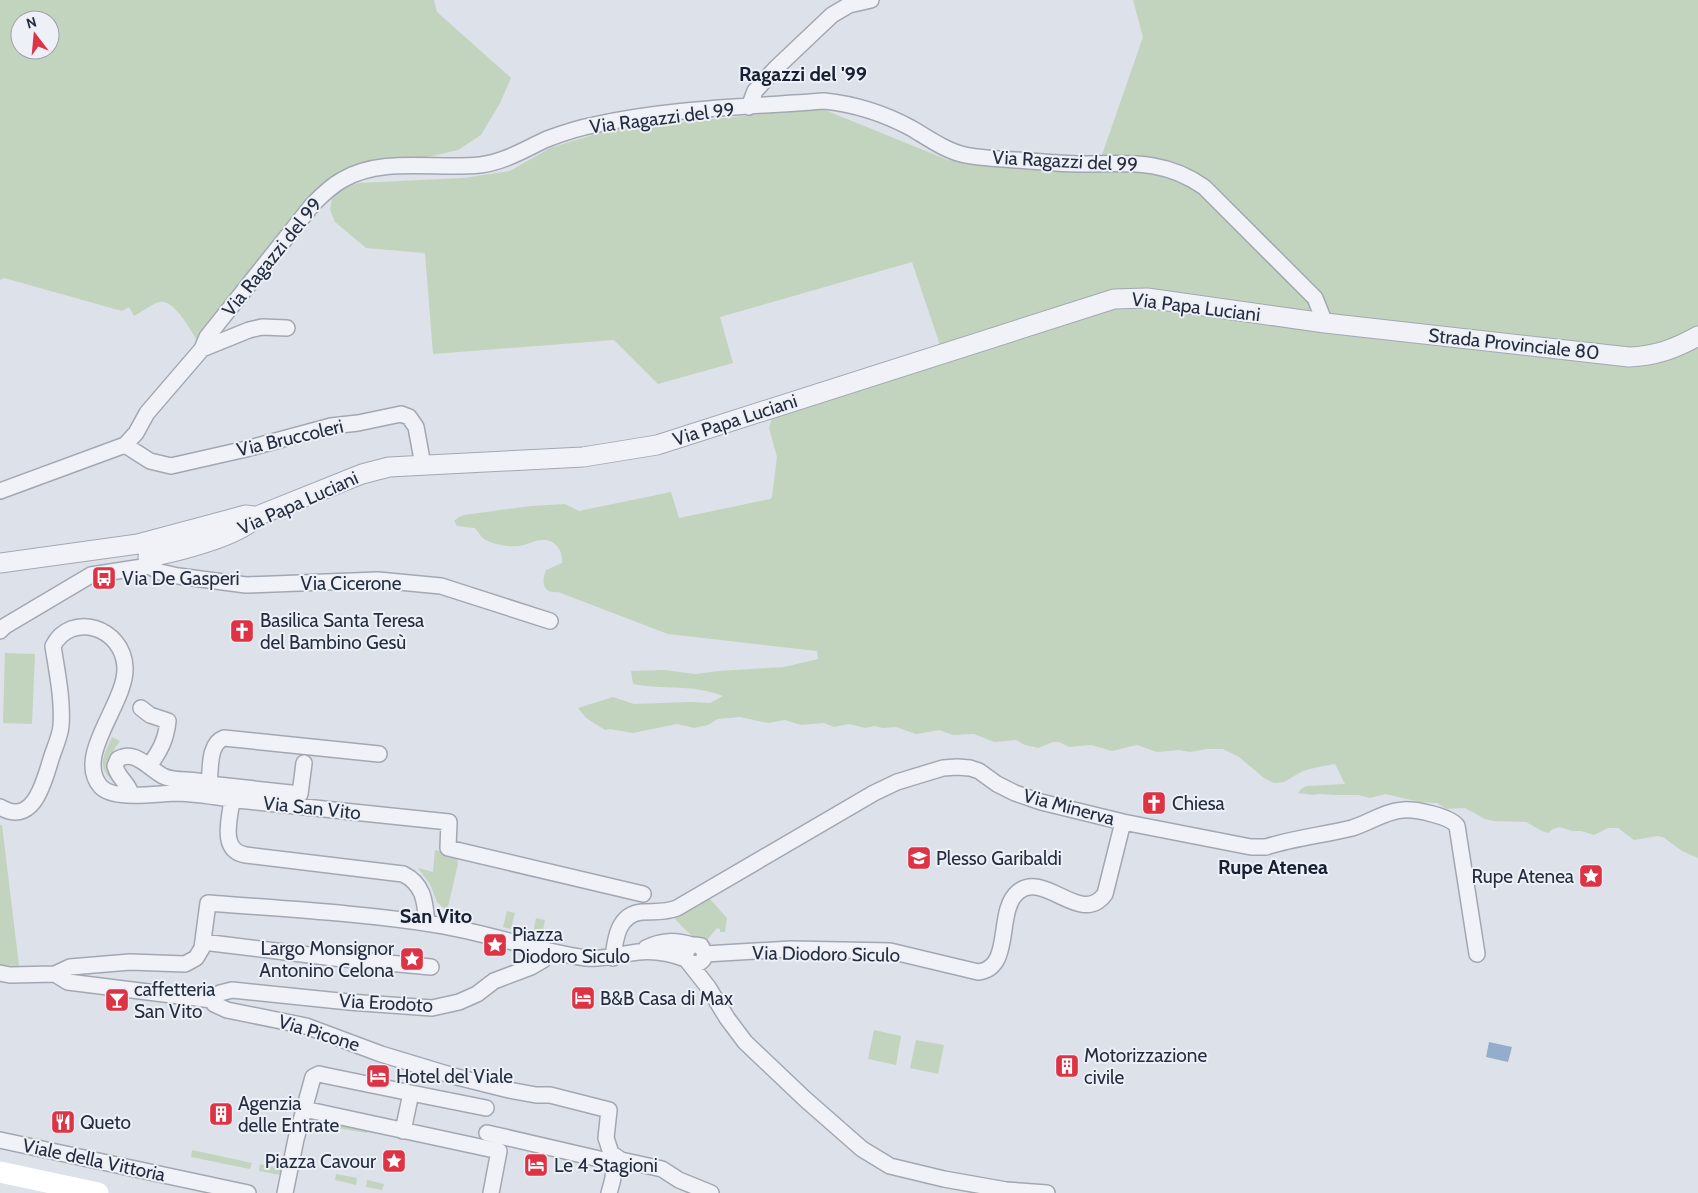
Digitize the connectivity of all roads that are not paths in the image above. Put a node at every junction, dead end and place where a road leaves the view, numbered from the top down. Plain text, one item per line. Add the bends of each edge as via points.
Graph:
1 (872, 0) edge
2 (749, 107) junction
3 (1325, 323) junction
4 (287, 328) dead end
5 (1698, 336) edge
6 (202, 349) junction
7 (125, 445) junction
8 (423, 465) junction
9 (0, 491) edge
10 (145, 556) junction
11 (0, 564) edge
12 (550, 621) dead end
13 (0, 631) edge
14 (141, 708) dead end
15 (379, 754) dead end
16 (304, 763) dead end
17 (149, 766) junction
18 (209, 784) junction
19 (132, 794) junction
20 (232, 800) junction
21 (0, 807) edge
22 (1123, 822) junction
23 (643, 894) dead end
24 (434, 924) junction
25 (203, 942) junction
26 (548, 951) junction
27 (1477, 954) dead end
28 (696, 956) junction
29 (612, 958) junction
30 (431, 968) dead end
31 (0, 973) edge
32 (55, 974) junction
33 (212, 1000) junction
34 (411, 1093) junction
35 (486, 1108) dead end
36 (304, 1110) junction
37 (403, 1131) junction
38 (487, 1133) dead end
39 (0, 1140) edge
40 (0, 1172) edge
41 (86, 1192) edge
42 (248, 1193) edge
43 (285, 1193) edge
44 (491, 1193) edge
45 (609, 1193) edge
46 (711, 1193) edge
47 (1047, 1193) edge

1 - 2 street, Via Ragazzi del 99 via 832,15 755,91
2 - 3 street, Via Ragazzi del 99 via 834,102 894,120 964,155 1067,164 1144,165 1173,170 1204,187 1315,298
2 - 6 street, Via Ragazzi del 99 via 649,115 595,125 566,132 504,160 480,165 388,167 343,179 313,204 207,337
3 - 5 street, Strada Provinciale 80 via 1629,357 1651,356
3 - 8 street, Via Papa Luciani via 1146,298 1114,299 657,445 583,457
4 - 6 street via 262,327
6 - 7 street, Via Ragazzi del 99 via 147,412
7 - 8 street, Via Bruccoleri via 150,461 171,466 330,426 401,414 409,417 416,427
7 - 9 street
8 - 10 street, Via Papa Luciani via 390,467 362,474 257,516 251,524 205,543
10 - 11 street, Via Cicerone
10 - 12 street, Via Cicerone via 160,572 246,585 378,580 441,586
10 - 13 street via 91,575
14 - 17 street via 168,721 162,748
15 - 18 street via 224,738 213,749
16 - 18 street via 300,794
17 - 18 street via 166,778 200,780
17 - 19 street via 127,755 116,762 118,776
19 - 20 street via 180,793
19 - 21 street via 120,795 105,790 95,776 92,763 124,681 122,650 112,636 96,628 82,627 68,632 53,646 61,728 39,794 22,810 9,811
20 - 23 street, Via San Vito via 449,822 448,848
20 - 24 street via 228,837 236,852 403,874 415,881 423,893
22 - 27 street, Via Minerva via 1251,847 1266,847 1351,828 1396,810 1412,810 1444,818 1457,826
22 - 28 street, Via Diodoro Siculo via 1102,899 1086,905 1039,887 1020,890 1010,903 998,958 983,972 890,951 791,949
22 - 29 street, Via Minerva via 1040,802 1015,793 970,768 936,770 874,793 677,908 630,916 617,932
24 - 25 street via 208,903
24 - 26 street
25 - 30 street
25 - 32 street via 196,958 185,964 130,962 70,967
26 - 29 street via 588,958
26 - 33 street, Via Erodoto via 543,960 494,981 477,994 432,1008 232,990 220,993
28 - 29 street via 636,952
28 - 47 street via 699,977 745,1042 862,1149 890,1166 944,1179 1006,1190
31 - 32 street
32 - 33 street, Via Picone via 68,982
33 - 46 street, Via Picone via 227,1010 306,1026 456,1077 609,1110 606,1138 611,1153 621,1160 662,1169
34 - 35 street
34 - 36 street via 319,1074 313,1077
34 - 37 street
36 - 37 street
36 - 43 street
37 - 44 street via 499,1151
38 - 45 street via 608,1161 614,1167
39 - 42 street, Viale della Vittoria
40 - 41 main road

